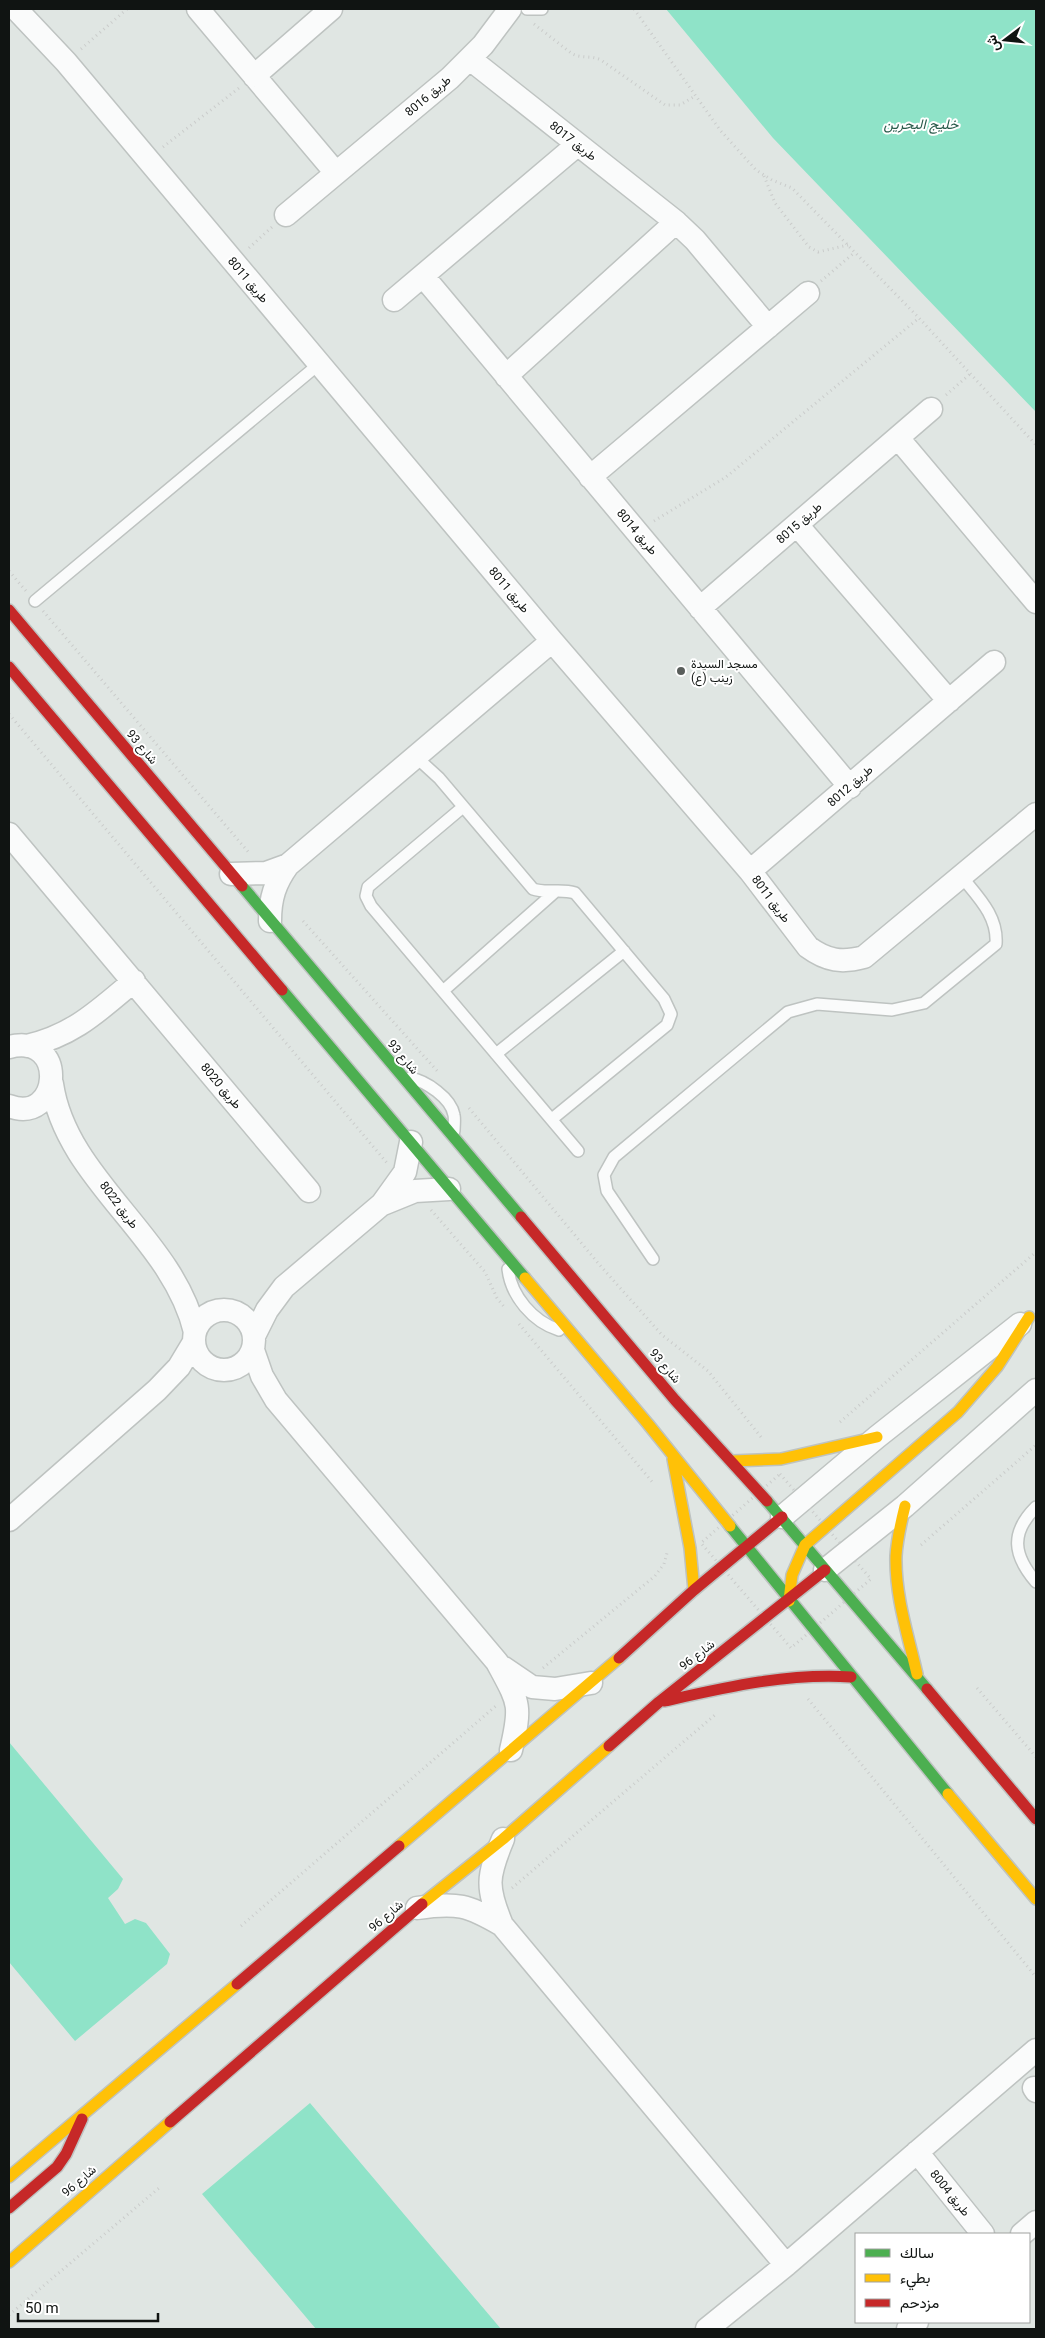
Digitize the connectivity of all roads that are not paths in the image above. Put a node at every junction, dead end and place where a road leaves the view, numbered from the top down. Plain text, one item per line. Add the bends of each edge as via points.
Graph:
1 (198, 9) edge
2 (331, 9) edge
3 (510, 9) edge
4 (528, 9) edge
5 (542, 9) edge
6 (21, 12) edge
7 (470, 59) junction
8 (254, 76) junction
9 (577, 145) junction
10 (336, 173) junction
11 (286, 215) road end
12 (676, 222) junction
13 (423, 276) junction
14 (808, 293) road end
15 (394, 300) dead end
16 (768, 327) junction
17 (319, 364) junction
18 (506, 376) junction
19 (930, 409) road end
20 (898, 438) junction
21 (590, 477) junction
22 (797, 525) junction
23 (35, 602) road end
24 (1036, 602) edge
25 (700, 608) junction
26 (9, 610) edge
27 (552, 641) junction
28 (994, 662) dead end
29 (9, 667) edge
30 (949, 701) junction
31 (416, 757) junction
32 (850, 787) junction
33 (463, 807) junction
34 (1036, 814) edge
35 (9, 834) edge
36 (288, 865) junction
37 (750, 871) junction
38 (231, 874) junction
39 (962, 877) junction
40 (556, 891) junction
41 (270, 920) junction
42 (624, 951) junction
43 (134, 982) junction
44 (443, 991) junction
45 (80, 1025) junction
46 (15, 1045) edge
47 (496, 1054) junction
48 (401, 1076) junction
49 (52, 1077) junction
50 (16, 1108) edge
51 (552, 1119) junction
52 (454, 1138) junction
53 (411, 1142) junction
54 (73, 1145) junction
55 (578, 1151) dead end
56 (408, 1185) junction
57 (449, 1188) junction
58 (309, 1191) dead end
59 (507, 1257) junction
60 (653, 1259) dead end
61 (165, 1266) junction
62 (284, 1287) junction
63 (226, 1309) junction
64 (1032, 1314) edge
65 (571, 1334) junction
66 (194, 1337) junction
67 (254, 1343) junction
68 (223, 1370) junction
69 (157, 1390) junction
70 (1036, 1390) edge
71 (276, 1400) junction
72 (877, 1437) junction
73 (671, 1453) junction
74 (733, 1461) junction
75 (905, 1506) junction
76 (1036, 1507) edge
77 (782, 1517) junction
78 (9, 1520) edge
79 (805, 1545) junction
80 (745, 1548) junction
81 (825, 1570) junction
82 (1036, 1582) edge
83 (694, 1590) junction
84 (789, 1601) junction
85 (918, 1676) junction
86 (851, 1677) junction
87 (591, 1683) junction
88 (518, 1687) junction
89 (659, 1702) junction
90 (511, 1750) junction
91 (1036, 1819) edge
92 (503, 1839) junction
93 (1036, 1899) edge
94 (417, 1908) junction
95 (502, 1925) junction
96 (1036, 2050) edge
97 (84, 2113) junction
98 (918, 2152) junction
99 (9, 2177) edge
100 (9, 2208) edge
101 (59, 2217) junction
102 (42, 2220) dead end
103 (1036, 2222) edge
104 (982, 2233) edge
105 (1023, 2233) edge
106 (9, 2262) edge
107 (786, 2265) junction
108 (706, 2329) edge

1 - 8 street
2 - 8 street
3 - 7 street, طريق 8016
4 - 5 lane
6 - 17 street, طريق 8011
7 - 9 street, طريق 8017
7 - 10 street, طريق 8016
8 - 10 street
9 - 12 street, طريق 8017
9 - 13 street
10 - 11 street, طريق 8016
12 - 16 street, طريق 8017
12 - 18 street
13 - 15 street
13 - 18 street, طريق 8014
14 - 16 street
16 - 21 street
17 - 23 lane
17 - 27 street, طريق 8011
18 - 21 street, طريق 8014
19 - 20 street, طريق 8015
20 - 22 street, طريق 8015
20 - 24 street
21 - 25 street, طريق 8014
22 - 25 street, طريق 8015
22 - 30 street
25 - 32 street, طريق 8014
26 - 38 street, شارع 93
27 - 31 street
27 - 37 street, طريق 8011
28 - 30 street, طريق 8012
29 - 53 street
30 - 32 street, طريق 8012
31 - 33 lane
31 - 36 street
32 - 37 street, طريق 8012
33 - 40 lane via 533,889 544,893
33 - 44 lane via 368,887 366,896
34 - 39 street, طريق 8011
35 - 43 street, طريق 8020
36 - 38 street via 266,873
36 - 41 street via 274,888
37 - 39 street, طريق 8011 via 808,947 835,961 864,957
38 - 41 street, شارع 93
39 - 60 lane via 987,908 997,930 996,944 924,1002 892,1010 817,1004 788,1012 614,1157 604,1175 607,1191
40 - 42 lane via 575,893
40 - 44 lane
41 - 48 street, شارع 93
42 - 47 lane
42 - 51 lane via 664,999 671,1014 667,1025
43 - 45 street
43 - 58 street, طريق 8020
44 - 47 lane
45 - 46 street via 48,1040
45 - 49 street via 65,1046
46 - 49 street via 43,1054
47 - 51 lane
48 - 52 street, شارع 93
48 - 52 lane via 425,1082 449,1105 454,1115
49 - 50 street via 42,1101
49 - 54 street, طريق 8022 via 59,1113
50 - 54 street, طريق 8022 via 41,1119
51 - 55 lane
52 - 74 street, شارع 93 via 675,1400
53 - 56 street via 407,1162
53 - 57 street
54 - 61 street, طريق 8022
56 - 57 street
56 - 62 street
57 - 59 street
59 - 65 street
59 - 65 lane via 510,1283 517,1297 537,1319
61 - 63 street, طريق 8022 via 193,1292
61 - 66 street, طريق 8022 via 184,1300
62 - 63 street via 244,1306
62 - 67 street via 267,1310
63 - 66 street via 204,1316
63 - 67 street via 247,1319
64 - 72 street
64 - 79 street via 997,1367 958,1412
65 - 73 street
66 - 68 street via 199,1356 210,1367
66 - 69 street via 179,1367
67 - 68 street via 243,1363
67 - 71 street via 262,1376
68 - 69 street via 195,1373
68 - 71 street
69 - 78 street
70 - 75 street
71 - 88 street
72 - 74 street via 781,1459
72 - 77 street
73 - 80 street
73 - 83 street via 690,1548
74 - 77 street, شارع 93
75 - 81 street
75 - 85 street via 898,1539 898,1581
76 - 82 lane via 1025,1518 1019,1533 1018,1550 1023,1566
77 - 79 street, شارع 93
77 - 80 street
79 - 81 street, شارع 93
79 - 84 street via 792,1575
80 - 83 street
80 - 84 street
81 - 84 street, شارع 96
81 - 85 street, شارع 93
83 - 87 street
84 - 86 street
84 - 89 street, شارع 96
85 - 91 street, شارع 93
86 - 89 street via 789,1676
86 - 93 street
87 - 88 street via 543,1689
87 - 90 street
88 - 90 street via 518,1710
89 - 92 street, شارع 96
90 - 97 street
92 - 94 street, شارع 96
92 - 95 street via 490,1878 493,1903
94 - 95 street via 435,1905 470,1907
94 - 101 street, شارع 96
95 - 107 street
96 - 98 street
97 - 99 street
97 - 100 street via 57,2167
98 - 104 street, طريق 8004
98 - 107 street
101 - 102 street
101 - 106 street, شارع 96
103 - 105 street
107 - 108 street

